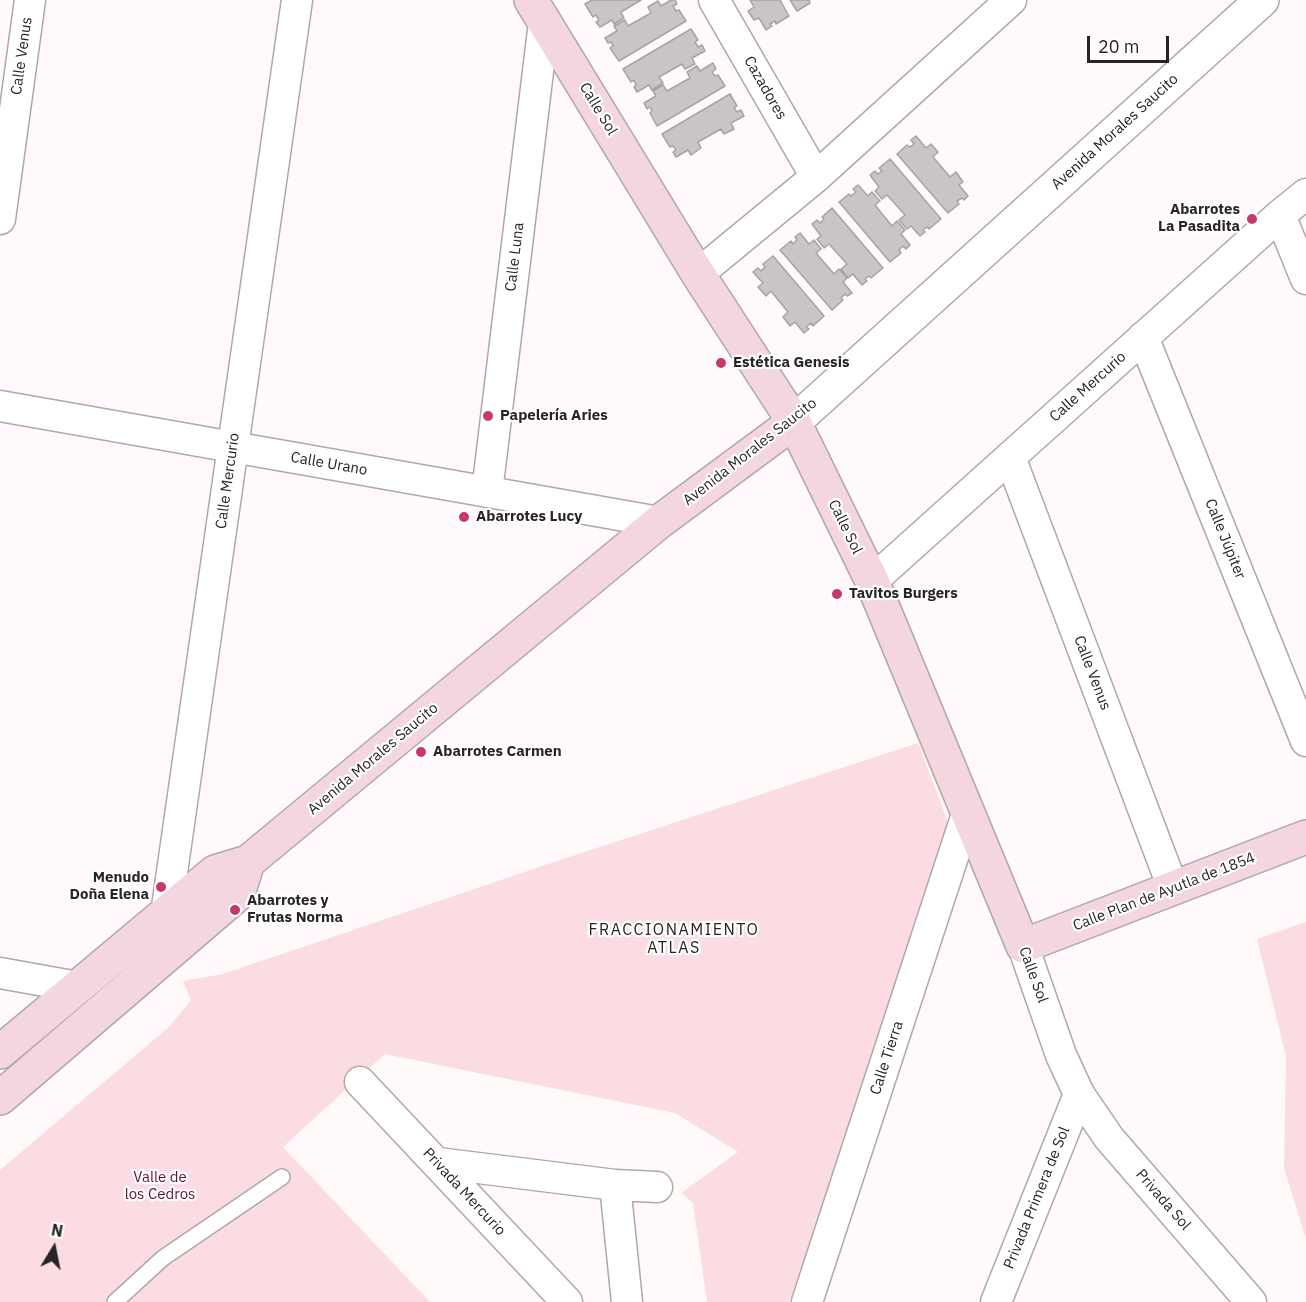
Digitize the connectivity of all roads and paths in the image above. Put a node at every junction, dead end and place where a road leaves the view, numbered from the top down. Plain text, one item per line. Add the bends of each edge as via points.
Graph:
1 (30, 0) edge
2 (297, 0) edge
3 (714, 0) edge
4 (1011, 0) edge
5 (1262, 0) edge
6 (538, 11) edge
7 (816, 177) junction
8 (1306, 194) edge
9 (1280, 215) junction
10 (0, 219) edge
11 (698, 274) junction
12 (1306, 279) edge
13 (1143, 338) junction
14 (0, 406) edge
15 (794, 422) junction
16 (233, 447) junction
17 (1010, 457) junction
18 (487, 492) junction
19 (659, 522) junction
20 (872, 581) junction
21 (1306, 741) edge
22 (967, 814) junction
23 (1306, 837) edge
24 (248, 862) junction
25 (1173, 888) junction
26 (166, 913) junction
27 (1023, 946) junction
28 (159, 961) junction
29 (0, 973) edge
30 (78, 987) junction
31 (0, 1052) edge
32 (360, 1082) dead end
33 (1079, 1094) junction
34 (0, 1098) edge
35 (438, 1163) junction
36 (282, 1176) dead end
37 (615, 1185) junction
38 (657, 1187) dead end
39 (115, 1302) edge
40 (567, 1302) edge
41 (627, 1302) edge
42 (807, 1302) edge
43 (996, 1302) edge
44 (1251, 1302) edge

1 - 10 street, Calle Venus
2 - 16 street, Calle Mercurio
3 - 7 street, Cazadores
4 - 7 street
5 - 15 street, Avenida Morales Saucito
6 - 11 main road, Calle Sol
6 - 18 street, Calle Luna
7 - 11 street
8 - 9 street, Calle Mercurio
9 - 12 street
9 - 13 street, Calle Mercurio
11 - 15 main road, Calle Sol
13 - 17 street, Calle Mercurio
13 - 21 street, Calle Júpiter
14 - 16 street, Calle Urano
15 - 19 main road, Avenida Morales Saucito
15 - 20 main road, Calle Sol
16 - 18 street, Calle Urano
16 - 26 street, Calle Mercurio
17 - 20 street, Calle Mercurio
17 - 25 street, Calle Venus
18 - 19 street, Calle Urano
19 - 24 main road, Avenida Morales Saucito
20 - 22 main road, Calle Sol
22 - 27 main road, Calle Sol
22 - 42 street, Calle Tierra
23 - 25 main road, Calle Plan de Ayutla de 1854
24 - 26 main road, Avenida Morales Saucito via 215,872
24 - 28 main road via 238,894
25 - 27 main road, Calle Plan de Ayutla de 1854
26 - 28 street, Calle Mercurio
26 - 30 main road, Avenida Morales Saucito
27 - 33 street, Calle Sol via 1061,1055
28 - 34 main road
29 - 30 street
30 - 31 main road, Avenida Morales Saucito
32 - 35 street, Privada Mercurio
33 - 43 street, Privada Primera de Sol
33 - 44 street, Privada Sol via 1109,1138
35 - 37 street
35 - 40 street, Privada Mercurio
36 - 39 lane via 163,1258
37 - 38 street
37 - 41 street

